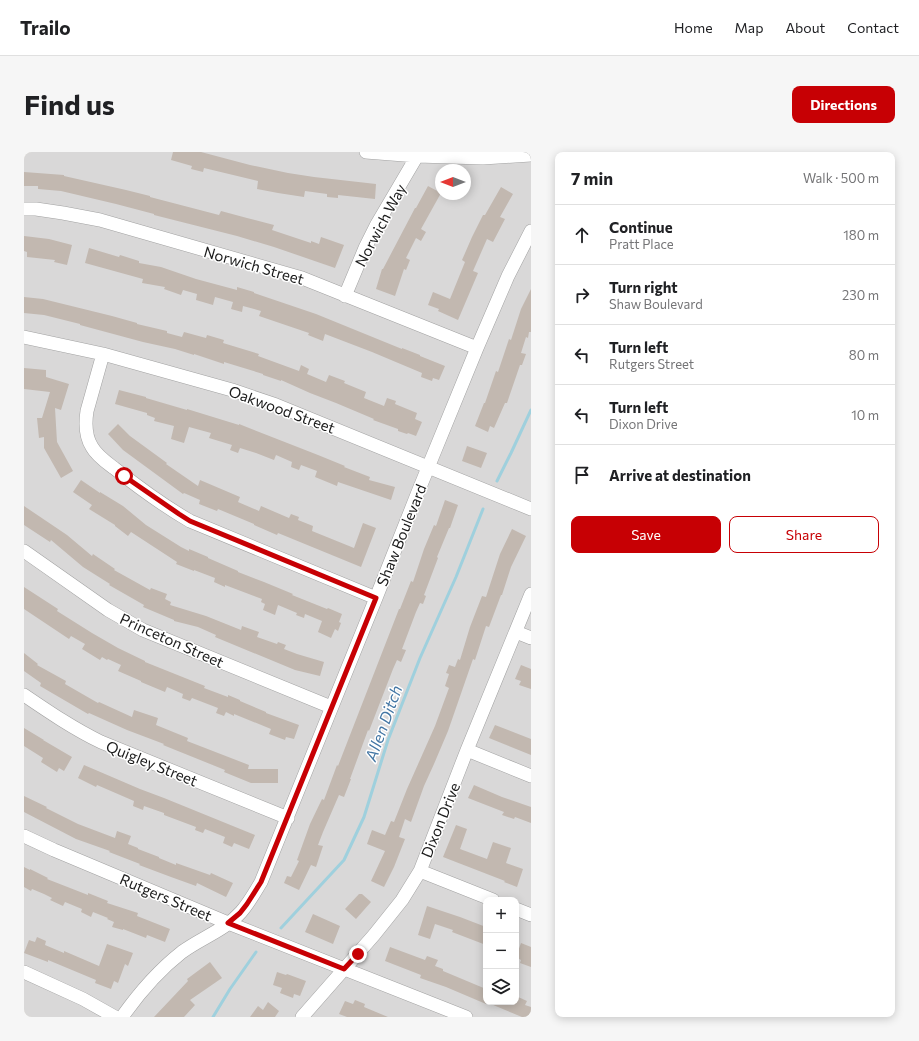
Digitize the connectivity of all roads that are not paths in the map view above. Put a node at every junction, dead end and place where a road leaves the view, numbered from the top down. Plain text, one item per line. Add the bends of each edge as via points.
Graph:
1 (366, 152) edge
2 (417, 156) junction
3 (531, 156) edge
4 (24, 209) edge
5 (531, 230) edge
6 (345, 296) junction
7 (24, 337) edge
8 (477, 348) junction
9 (103, 354) junction
10 (429, 467) junction
11 (531, 509) edge
12 (24, 551) edge
13 (531, 594) edge
14 (376, 598) junction
15 (516, 632) junction
16 (531, 638) edge
17 (24, 695) edge
18 (331, 707) junction
19 (467, 750) junction
20 (531, 776) edge
21 (288, 818) junction
22 (24, 836) edge
23 (420, 871) junction
24 (485, 897) edge
25 (519, 910) edge
26 (531, 915) edge
27 (228, 923) junction
28 (344, 969) junction
29 (24, 972) edge
30 (115, 1017) edge
31 (122, 1017) edge
32 (302, 1017) edge
33 (466, 1017) edge

1 - 2 street
2 - 3 street
2 - 6 street, Norwich Way via 365,248
4 - 6 street, Norwich Street via 63,212 100,220 302,278
5 - 8 street, Shaw Boulevard
6 - 8 street, Norwich Street
7 - 9 street, Oakwood Street
8 - 10 street, Shaw Boulevard
9 - 10 street, Oakwood Street via 276,405
9 - 14 street via 86,420 88,438 97,455 190,521
10 - 11 street, Oakwood Street
10 - 14 street, Shaw Boulevard
12 - 18 street, Princeton Street via 108,610 143,630
13 - 15 street, Dixon Drive
14 - 18 street, Shaw Boulevard
15 - 16 street
15 - 19 street, Dixon Drive
17 - 21 street, Quigley Street via 84,734 101,742
18 - 21 street, Shaw Boulevard
19 - 20 street
19 - 23 street, Dixon Drive
21 - 27 street, Shaw Boulevard via 261,882 240,913
22 - 27 street, Rutgers Street
23 - 24 street
23 - 28 street, Dixon Drive via 402,900
25 - 26 street
27 - 28 street, Rutgers Street
27 - 31 street, Shaw Boulevard via 195,943 168,964 144,988
28 - 32 street, Dixon Drive
28 - 33 street, Rutgers Street
29 - 30 street

